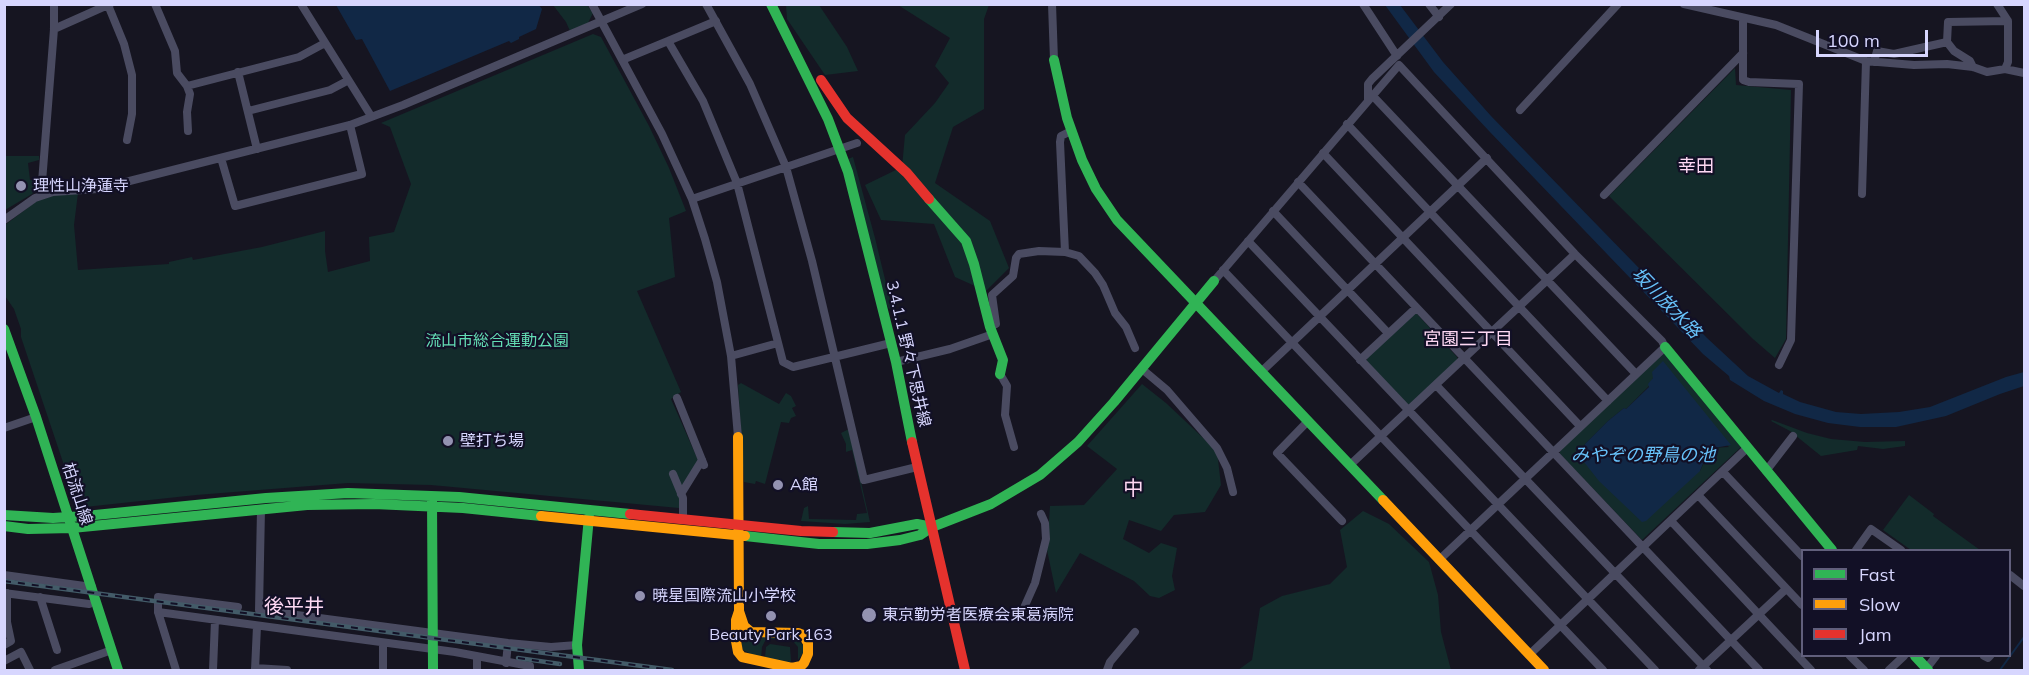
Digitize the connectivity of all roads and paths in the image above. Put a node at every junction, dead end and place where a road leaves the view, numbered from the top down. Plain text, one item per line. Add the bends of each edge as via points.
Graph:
1 (54, 4) edge
2 (155, 4) edge
3 (301, 4) edge
4 (592, 4) edge
5 (642, 4) edge
6 (706, 4) edge
7 (771, 4) edge
8 (1052, 4) edge
9 (1363, 4) edge
10 (1430, 4) edge
11 (1451, 4) edge
12 (1618, 4) edge
13 (1684, 4) edge
14 (1997, 4) edge
15 (109, 5) edge
16 (1437, 18) junction
17 (1743, 19) junction
18 (716, 21) junction
19 (2008, 21) junction
20 (601, 22) junction
21 (54, 29) junction
22 (668, 41) junction
23 (1947, 42) junction
24 (325, 43) junction
25 (1743, 53) junction
26 (1399, 54) junction
27 (622, 60) junction
28 (1054, 60) joint
29 (1870, 61) junction
30 (1973, 67) junction
31 (2005, 69) junction
32 (238, 72) junction
33 (2025, 73) edge
34 (821, 80) dead end
35 (347, 81) junction
36 (187, 86) junction
37 (1370, 98) junction
38 (1520, 110) dead end
39 (248, 111) junction
40 (371, 116) junction
41 (350, 124) junction
42 (1347, 124) junction
43 (189, 131) dead end
44 (1071, 131) junction
45 (127, 140) dead end
46 (857, 143) dead end
47 (257, 149) junction
48 (840, 150) junction
49 (1323, 153) junction
50 (222, 158) junction
51 (1487, 158) junction
52 (786, 167) junction
53 (1298, 182) junction
54 (737, 183) junction
55 (1458, 185) junction
56 (1862, 194) dead end
57 (41, 195) junction
58 (1604, 195) dead end
59 (692, 199) junction
60 (1273, 211) junction
61 (1430, 211) junction
62 (4, 220) edge
63 (1402, 238) junction
64 (1248, 241) junction
65 (1065, 252) junction
66 (1575, 254) junction
67 (1375, 264) junction
68 (1223, 270) junction
69 (1547, 280) junction
70 (1214, 281) joint
71 (1347, 290) junction
72 (1195, 303) junction
73 (1519, 307) junction
74 (1416, 308) junction
75 (1319, 316) junction
76 (4, 329) edge
77 (991, 331) junction
78 (1492, 332) junction
79 (1388, 333) junction
80 (1293, 342) junction
81 (891, 343) junction
82 (778, 344) junction
83 (1665, 346) junction
84 (1135, 348) dead end
85 (731, 356) junction
86 (834, 357) junction
87 (1464, 358) junction
88 (1360, 360) junction
89 (896, 362) junction
90 (1779, 365) dead end
91 (1142, 369) junction
92 (1261, 372) junction
93 (1000, 374) joint
94 (1636, 374) junction
95 (1436, 385) junction
96 (677, 398) dead end
97 (1608, 401) junction
98 (1408, 411) junction
99 (36, 417) junction
100 (1308, 421) junction
101 (1581, 426) junction
102 (4, 428) edge
103 (1793, 436) dead end
104 (738, 437) joint
105 (1380, 437) junction
106 (1014, 447) dead end
107 (1747, 448) junction
108 (1553, 453) junction
109 (1350, 465) junction
110 (917, 467) junction
111 (1766, 471) junction
112 (1722, 472) junction
113 (673, 474) dead end
114 (1525, 479) junction
115 (1233, 492) dead end
116 (681, 494) junction
117 (1698, 495) junction
118 (432, 501) junction
119 (1498, 505) junction
120 (261, 509) junction
121 (1041, 514) dead end
122 (4, 515) edge
123 (590, 516) junction
124 (69, 517) junction
125 (683, 519) junction
126 (1342, 521) dead end
127 (1671, 521) junction
128 (4, 526) edge
129 (932, 527) junction
130 (72, 528) junction
131 (739, 530) junction
132 (1470, 531) junction
133 (1643, 547) junction
134 (1831, 549) edge
135 (1857, 549) edge
136 (1900, 549) edge
137 (1801, 554) edge
138 (1439, 560) junction
139 (1616, 573) junction
140 (4, 576) edge
141 (2011, 576) edge
142 (2025, 586) edge
143 (92, 587) junction
144 (1786, 589) junction
145 (6, 593) edge
146 (39, 597) junction
147 (1588, 599) junction
148 (1801, 603) edge
149 (89, 604) dead end
150 (238, 607) dead end
151 (1023, 610) dead end
152 (739, 611) junction
153 (158, 612) junction
154 (276, 612) junction
155 (1759, 615) junction
156 (215, 620) junction
157 (257, 626) junction
158 (1561, 626) junction
159 (274, 628) junction
160 (748, 630) junction
161 (433, 632) junction
162 (1134, 632) dead end
163 (1731, 641) junction
164 (383, 643) junction
165 (508, 643) junction
166 (4, 645) edge
167 (577, 645) junction
168 (736, 646) junction
169 (433, 649) junction
170 (57, 650) dead end
171 (112, 650) junction
172 (1529, 655) junction
173 (1851, 657) edge
174 (1903, 657) edge
175 (1916, 657) edge
176 (1935, 657) edge
177 (477, 658) junction
178 (4, 661) edge
179 (506, 663) junction
180 (255, 669) edge
181 (1703, 669) edge
182 (30, 670) edge
183 (60, 670) edge
184 (118, 670) edge
185 (176, 670) edge
186 (213, 670) edge
187 (287, 670) edge
188 (383, 670) edge
189 (433, 670) edge
190 (477, 670) edge
191 (530, 670) edge
192 (579, 670) edge
193 (965, 670) edge
194 (1107, 670) edge
195 (1544, 670) edge
196 (1603, 670) edge
197 (1654, 670) edge
198 (1759, 670) edge
199 (1811, 670) edge
200 (1864, 670) edge
201 (1889, 670) edge
202 (1927, 670) edge

1 - 21 street
2 - 36 street via 175,51 177,73
3 - 24 street
4 - 20 street
5 - 20 street
6 - 18 street
7 - 48 street, 3.4.1.1 野々下思井線
8 - 28 street
9 - 26 street
10 - 16 street
11 - 16 street
12 - 38 street
13 - 17 street
14 - 19 street
15 - 21 street
15 - 45 street via 132,75
16 - 26 street
17 - 25 street
17 - 29 street via 1776,25
18 - 22 street
18 - 52 street via 750,84
19 - 23 street via 1948,22
19 - 31 street
20 - 27 street
20 - 40 street
21 - 57 street
22 - 27 street
22 - 54 street via 703,101
23 - 29 street via 1894,54 1877,51
23 - 30 street
24 - 32 street via 299,57
24 - 35 street
25 - 58 street
25 - 90 street via 1743,80 1799,84 1791,340
26 - 37 street via 1368,84
27 - 59 street
28 - 44 street
29 - 30 street
29 - 56 street
30 - 31 street via 1987,72
31 - 33 street
32 - 36 street
32 - 39 street
34 - 77 street via 847,118 908,173 961,233 971,253
35 - 39 street via 330,90
35 - 40 street
36 - 43 street
37 - 42 street
37 - 51 street via 1399,65
37 - 55 street
39 - 47 street
40 - 41 street
41 - 47 street
41 - 50 street via 362,174 235,206
42 - 49 street
42 - 61 street
44 - 65 street via 1061,136 1060,142
44 - 72 street via 1090,179 1104,202
46 - 48 street
47 - 50 street
48 - 52 street
48 - 81 street, 3.4.1.1 野々下思井線
49 - 53 street
49 - 63 street
50 - 57 street via 98,189
51 - 55 street
51 - 66 street
52 - 54 street
52 - 86 street
53 - 60 street
53 - 67 street
54 - 59 street
54 - 82 street
55 - 61 street
55 - 69 street
57 - 62 street
59 - 85 street via 717,282
60 - 64 street
60 - 71 street
61 - 63 street
61 - 73 street
63 - 67 street
63 - 78 street
64 - 68 street
64 - 75 street
65 - 77 street via 1019,254 1013,276 992,295 996,324
65 - 84 street via 1079,256 1095,273
66 - 69 street
66 - 83 street
67 - 71 street
67 - 74 street
68 - 70 street
68 - 80 street
69 - 73 street
69 - 94 street
70 - 72 street
71 - 75 street
71 - 79 street
72 - 91 street
72 - 92 street
73 - 78 street
73 - 97 street
74 - 79 street
74 - 87 street
75 - 80 street
75 - 88 street
76 - 99 street, 柏流山線
77 - 89 street via 950,349
77 - 93 street via 1003,360
78 - 87 street
78 - 101 street
79 - 88 street
80 - 92 street
80 - 105 street
81 - 86 street
81 - 89 street, 3.4.1.1 野々下思井線
82 - 85 street
82 - 86 street via 783,362 793,367
83 - 94 street
83 - 107 street
85 - 104 street
86 - 110 street via 864,480
87 - 95 street
87 - 108 street
88 - 98 street
89 - 110 street, 3.4.1.1 野々下思井線
91 - 115 street via 1167,390 1217,448
91 - 129 street via 1078,442 1040,475 991,504
92 - 100 street
93 - 106 street via 1007,386 1005,415
94 - 97 street
95 - 98 street
95 - 114 street
96 - 116 street via 703,462
97 - 101 street
98 - 105 street
98 - 119 street
99 - 102 street
99 - 124 street, 柏流山線
100 - 109 street
100 - 126 street via 1277,453
101 - 108 street
103 - 111 street
104 - 131 street
105 - 109 street
105 - 132 street
107 - 111 street
107 - 112 street
108 - 114 street
108 - 133 street
109 - 138 street
110 - 129 street, 3.4.1.1 野々下思井線
111 - 134 street
112 - 117 street
112 - 137 street
113 - 116 street
114 - 119 street
114 - 139 street
116 - 125 street
117 - 127 street
117 - 144 street
118 - 120 street
118 - 123 street
118 - 124 street via 328,493
118 - 161 street
119 - 132 street
119 - 147 street
120 - 130 street
120 - 154 street via 259,609
121 - 151 street via 1046,539 1035,584
122 - 124 street
123 - 125 street
123 - 131 street
123 - 167 street
124 - 130 street, 柏流山線
125 - 131 street
127 - 133 street
127 - 155 street
128 - 130 street
129 - 131 street via 917,524 846,534
129 - 193 street, 3.4.1.1 野々下思井線
130 - 143 street, 柏流山線
131 - 152 street
132 - 138 street
132 - 158 street
133 - 139 street
133 - 163 street
135 - 136 street via 1871,529
138 - 172 street
139 - 147 street
139 - 181 street
140 - 143 street
141 - 142 street
143 - 171 street, 柏流山線
144 - 148 street
144 - 155 street
145 - 146 street
145 - 166 street via 11,641
146 - 149 street
146 - 170 street
147 - 158 street
147 - 197 street
150 - 153 street via 158,597
152 - 160 street
152 - 168 street
153 - 156 street
153 - 185 street
154 - 159 street
154 - 161 street
155 - 163 street
155 - 199 street
156 - 157 street
156 - 186 street
157 - 159 street
157 - 180 street
158 - 172 street
158 - 196 street
159 - 164 street
160 - 168 street
160 - 168 street via 803,635 808,643 807,658 801,666 792,668 746,659
161 - 165 street
161 - 169 street
162 - 194 street
163 - 181 street
163 - 198 street
164 - 169 street
164 - 188 street
165 - 167 street
165 - 179 street
167 - 192 street
169 - 177 street
169 - 189 street
171 - 183 street
171 - 184 street, 柏流山線
172 - 195 street
173 - 200 street
174 - 201 street
175 - 202 street
176 - 202 street
177 - 179 street
177 - 190 street
178 - 182 street via 21,652
179 - 191 street via 530,666
180 - 187 street

